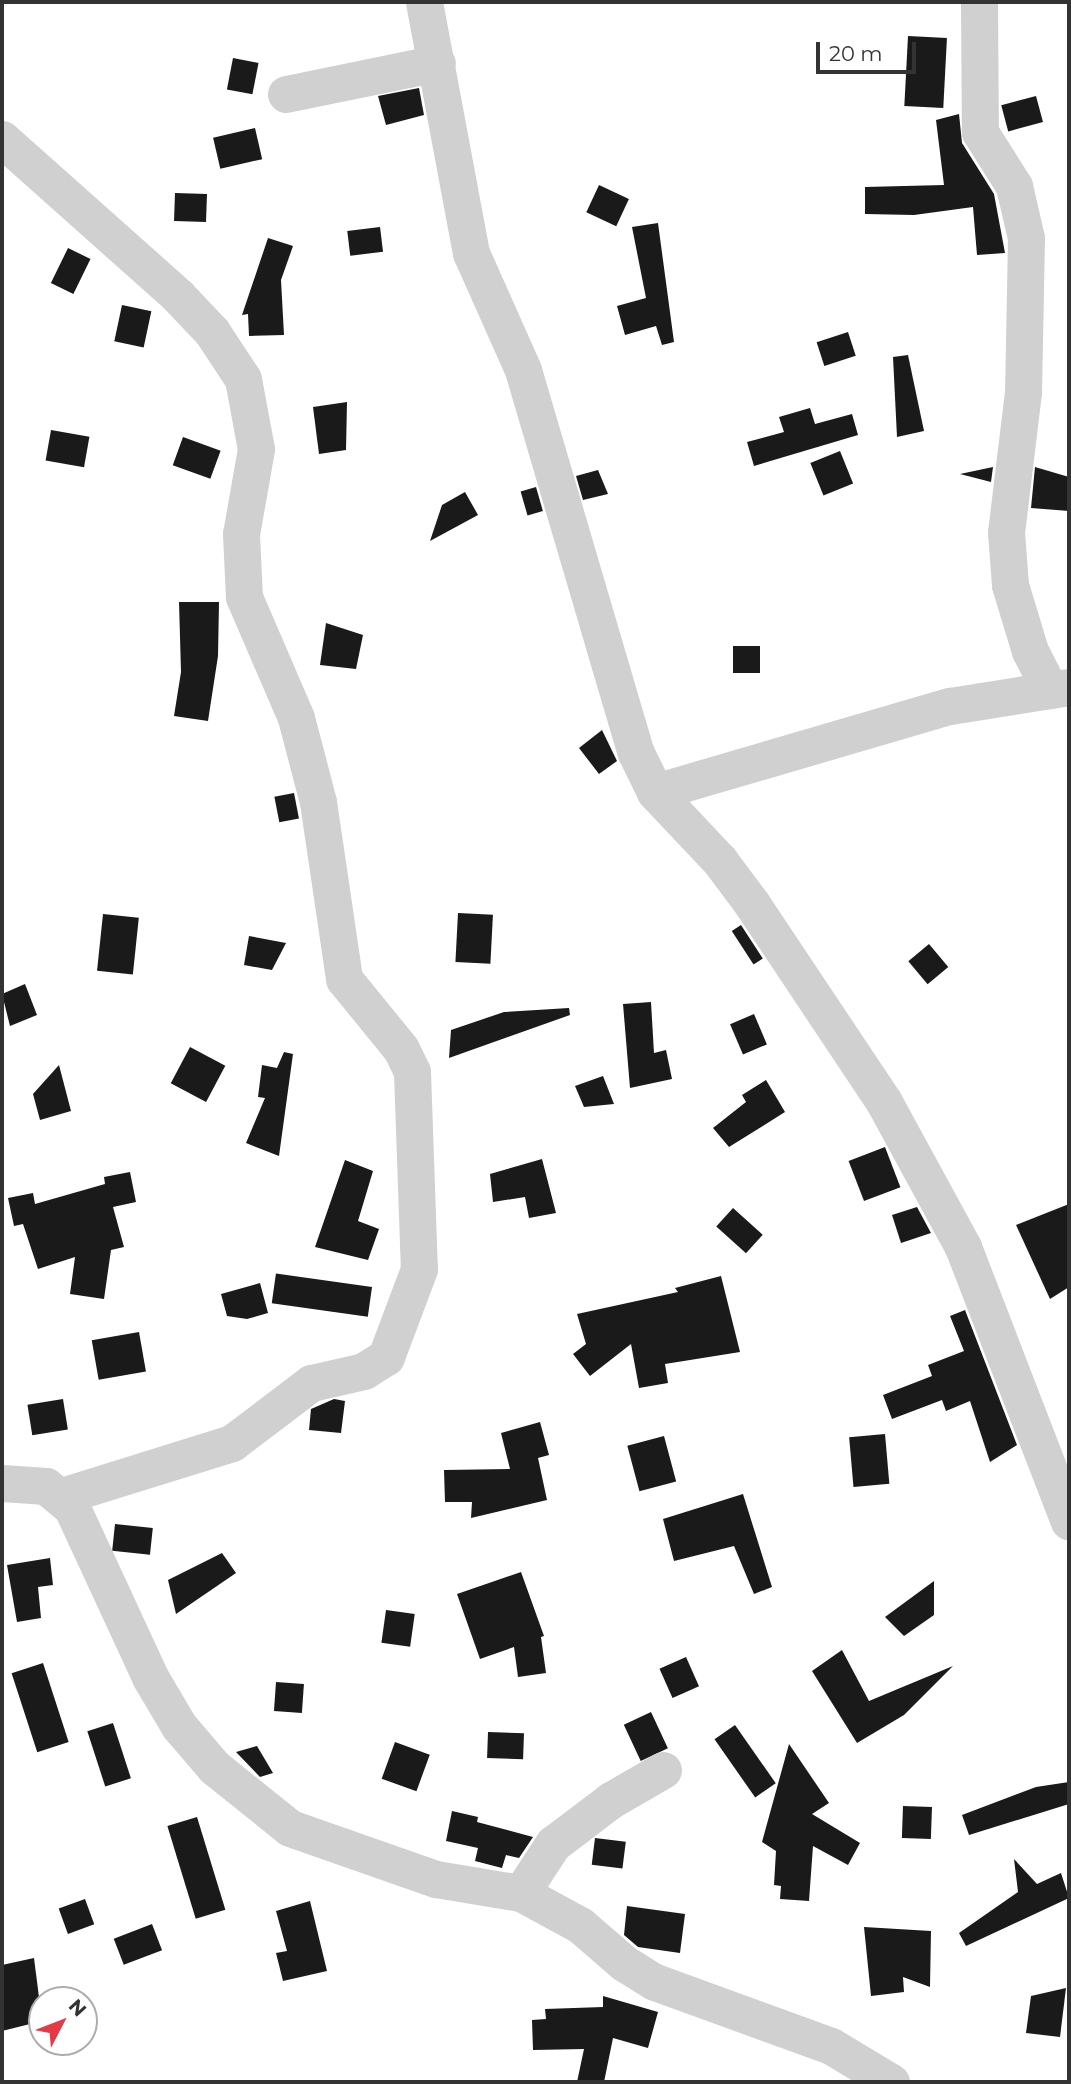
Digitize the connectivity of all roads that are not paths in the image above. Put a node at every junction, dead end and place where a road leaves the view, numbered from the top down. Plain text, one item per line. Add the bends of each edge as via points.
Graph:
1 (424, 2) edge
2 (979, 2) edge
3 (437, 63) junction
4 (286, 94) dead end
5 (2, 139) edge
6 (1060, 689) edge
7 (655, 792) junction
8 (2, 1483) edge
9 (62, 1496) junction
10 (1069, 1521) edge
11 (663, 1770) dead end
12 (521, 1892) junction
13 (891, 2082) edge

1 - 3 street
2 - 6 street via 980,132 1014,186 1026,238 1023,392 1006,532 1010,585 1030,650
3 - 4 street
3 - 7 street via 471,253 523,370 622,712
5 - 9 street via 178,296 212,332 243,379 256,450 241,534 244,597 296,718 318,802 344,979 401,1049 412,1072 419,1269 386,1357 364,1371 311,1382 232,1443
6 - 7 street via 950,706
7 - 10 street via 720,861 752,904 884,1102 962,1247
8 - 9 street via 47,1486
9 - 12 street via 72,1508 150,1677 179,1726 214,1767 290,1828 436,1879
11 - 12 street via 611,1800 554,1844
12 - 13 street via 580,1925 624,1963 655,1982 831,2046

